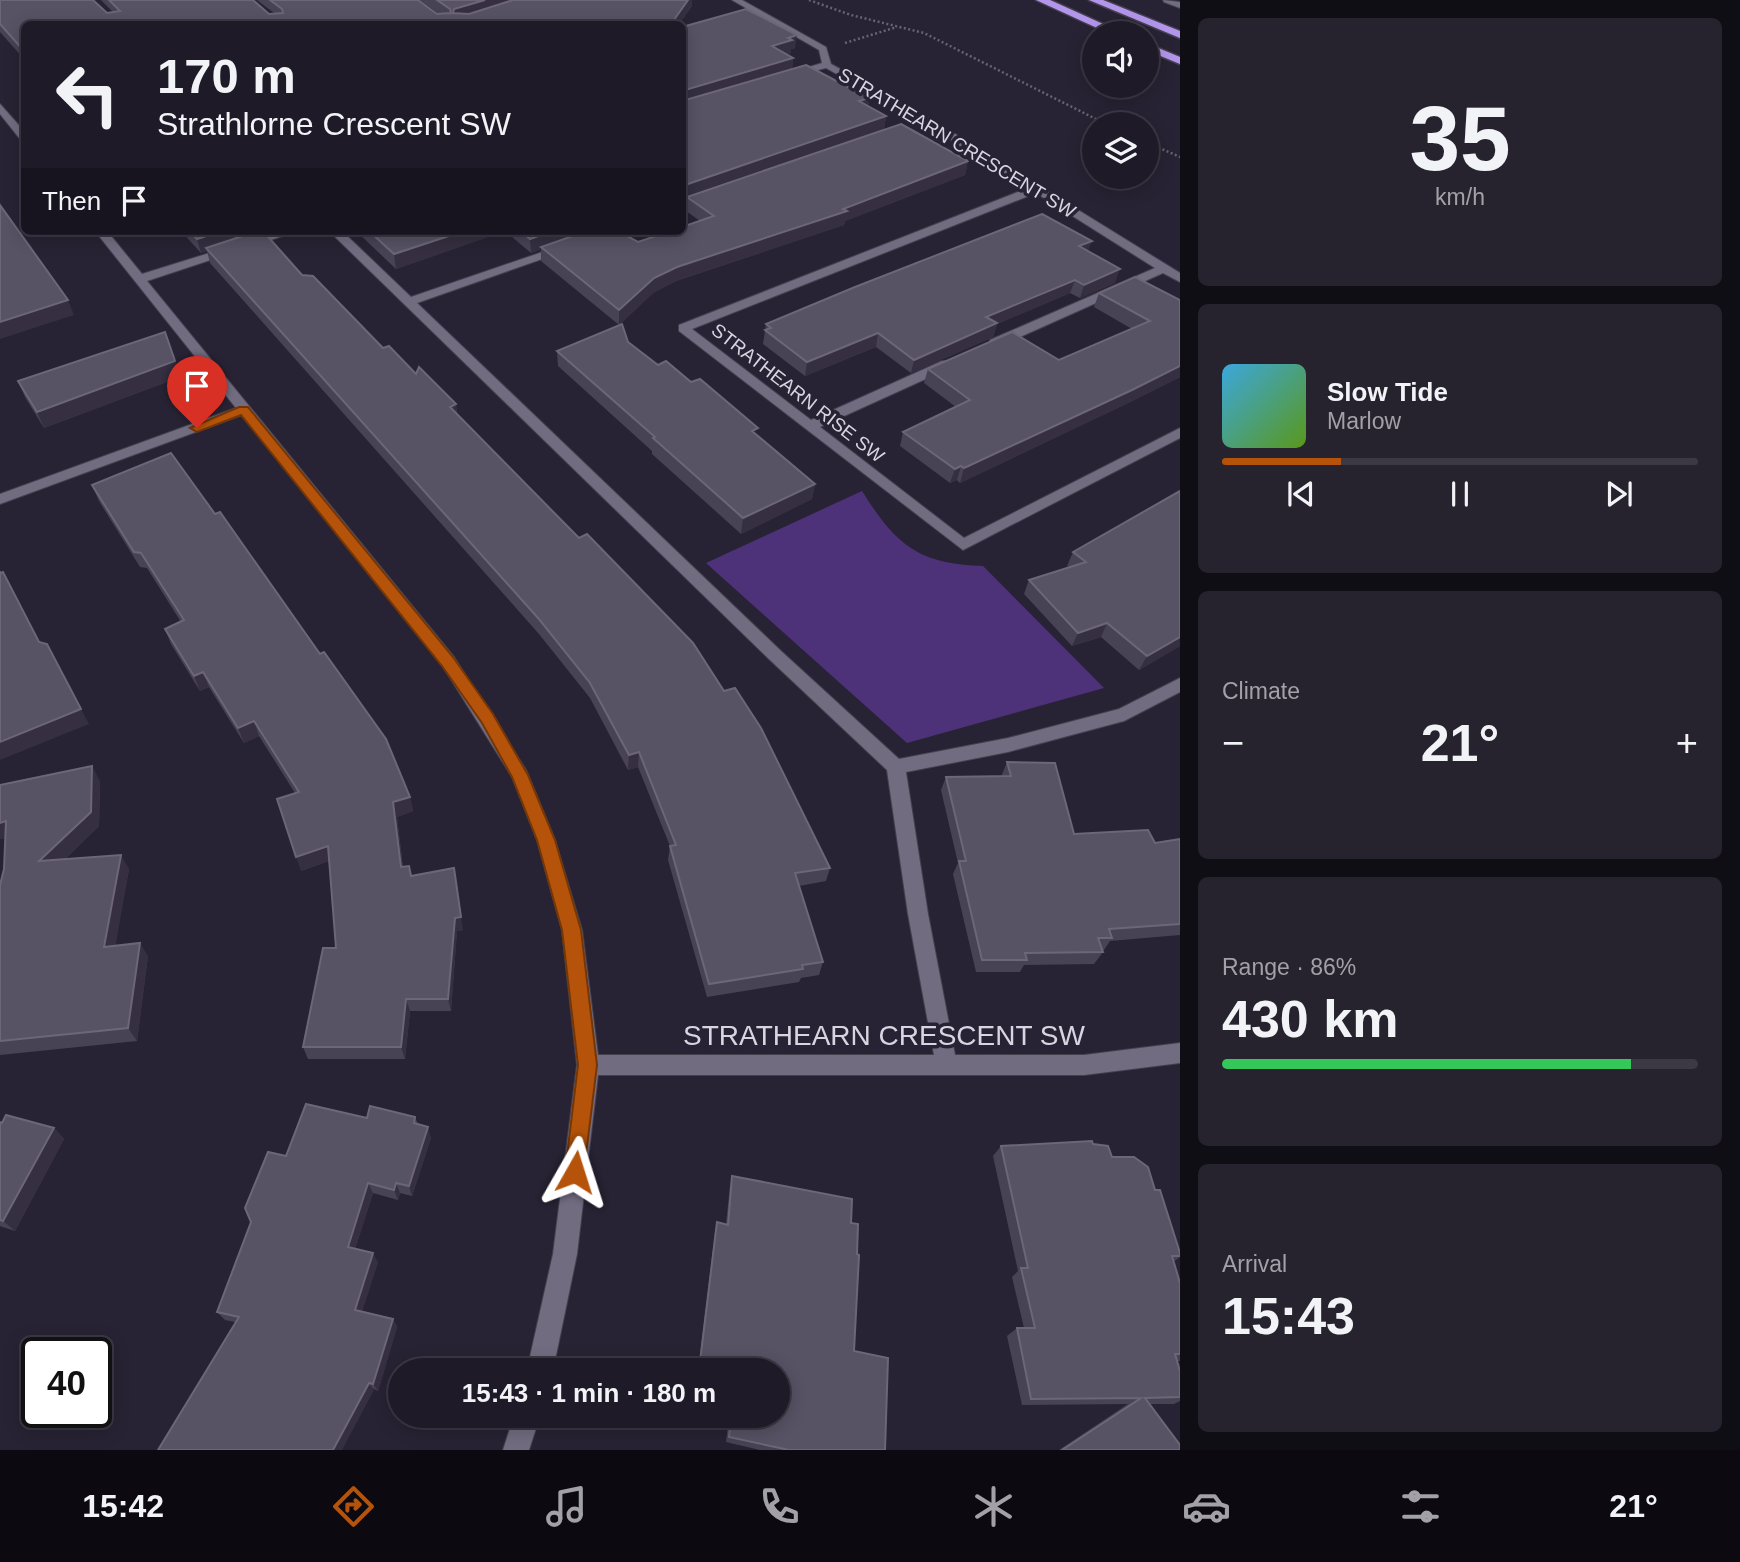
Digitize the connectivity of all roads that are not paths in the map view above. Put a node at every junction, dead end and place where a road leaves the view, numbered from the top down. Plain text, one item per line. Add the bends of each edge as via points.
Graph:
1 (737, 0) edge
2 (1041, 0) edge
3 (1094, 0) edge
4 (1167, 0) edge
5 (1180, 5) edge
6 (756, 10) junction
7 (744, 14) edge
8 (1089, 21) edge
9 (1180, 35) edge
10 (1159, 52) edge
11 (1180, 61) edge
12 (827, 65) junction
13 (787, 77) edge
14 (0, 107) edge
15 (927, 121) junction
16 (911, 127) edge
17 (21, 133) edge
18 (1034, 190) junction
19 (104, 235) edge
20 (279, 235) edge
21 (339, 235) edge
22 (574, 244) edge
23 (1164, 268) junction
24 (1180, 278) edge
25 (140, 279) junction
26 (409, 302) junction
27 (985, 348) edge
28 (960, 359) edge
29 (244, 410) junction
30 (810, 426) junction
31 (1180, 432) edge
32 (0, 499) edge
33 (1180, 684) edge
34 (896, 766) junction
35 (1179, 1057) edge
36 (946, 1063) junction
37 (588, 1065) junction
38 (543, 1358) edge
39 (523, 1428) edge
40 (516, 1450) edge

1 - 6 street
2 - 8 highway
3 - 9 highway
4 - 5 street
6 - 7 street
6 - 12 street via 823,49
10 - 11 highway
12 - 13 street, STRATHEARN CRESCENT SW
12 - 15 street, STRATHEARN CRESCENT SW
14 - 17 street
15 - 16 street
15 - 18 street, STRATHEARN CRESCENT SW
18 - 23 street, STRATHEARN CRESCENT SW
18 - 30 street, STRATHEARN RISE SW via 682,328
19 - 25 street
20 - 25 street
21 - 26 street
22 - 26 street
23 - 24 street, STRATHEARN CRESCENT SW
23 - 27 street
25 - 29 street
26 - 34 street
28 - 30 street
29 - 32 street
29 - 37 street via 448,662 520,775 546,840 572,930
30 - 31 street, STRATHEARN RISE SW via 963,545
33 - 34 street via 1124,714 1008,745
34 - 36 street
35 - 36 street, STRATHEARN CRESCENT SW via 1084,1065
36 - 37 street, STRATHEARN CRESCENT SW
37 - 38 street via 565,1255
39 - 40 street

